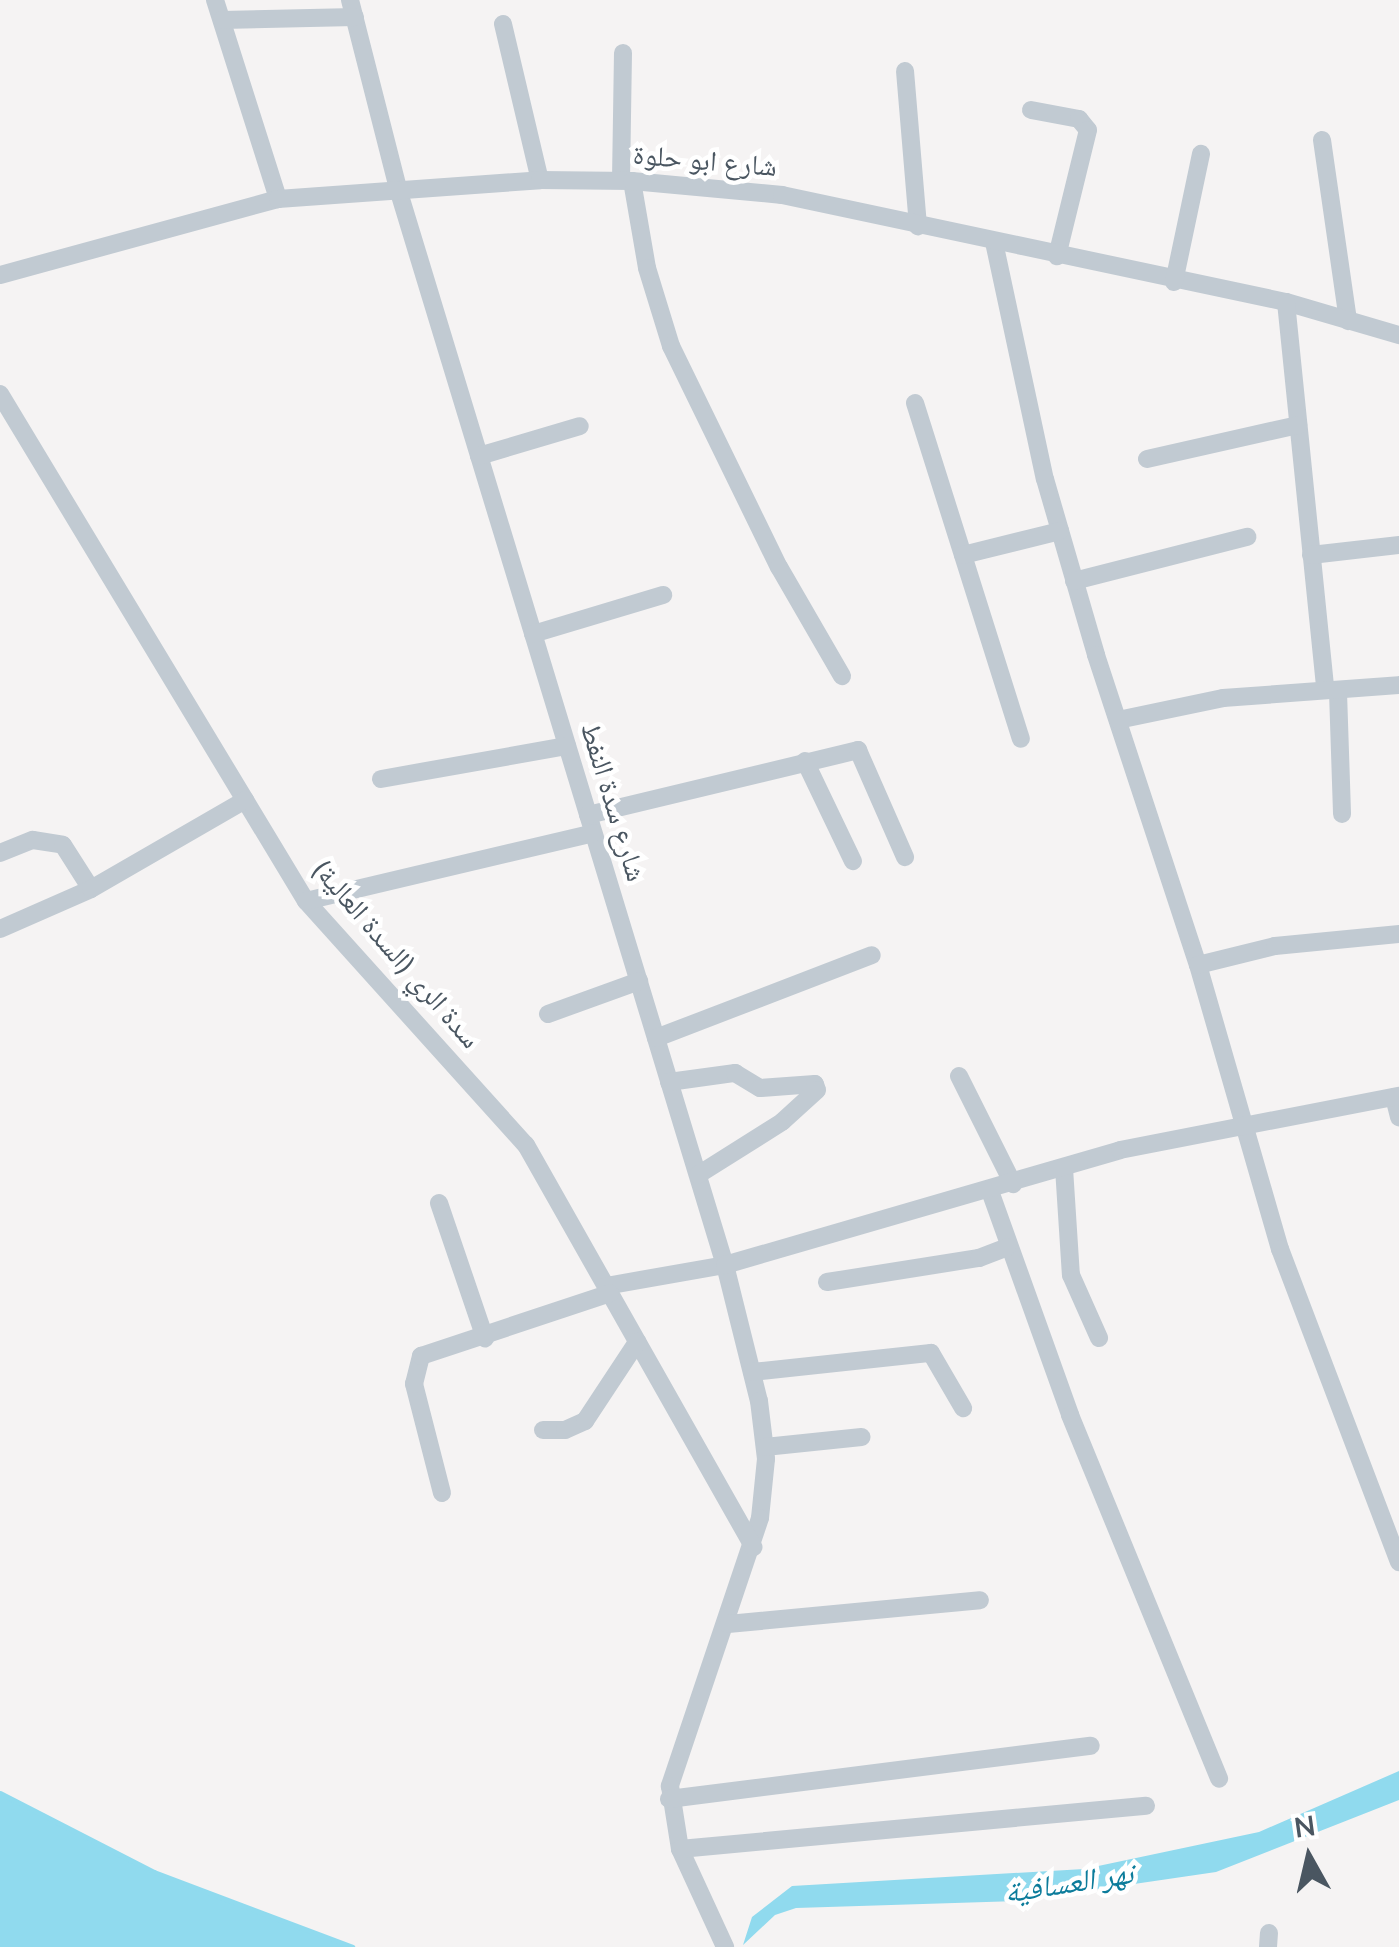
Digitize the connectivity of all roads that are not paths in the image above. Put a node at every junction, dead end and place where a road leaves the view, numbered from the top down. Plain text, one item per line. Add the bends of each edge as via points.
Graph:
1 (216, 0) edge
2 (353, 9) edge
3 (222, 20) junction
4 (504, 24) dead end
5 (623, 53) dead end
6 (905, 71) dead end
7 (1032, 110) dead end
8 (1322, 140) dead end
9 (1201, 154) dead end
10 (540, 180) junction
11 (626, 180) junction
12 (398, 190) junction
13 (278, 199) junction
14 (918, 226) junction
15 (994, 242) junction
16 (1057, 256) junction
17 (0, 275) edge
18 (1174, 282) junction
19 (1286, 302) junction
20 (1348, 321) junction
21 (1399, 334) edge
22 (0, 394) edge
23 (915, 403) dead end
24 (580, 426) dead end
25 (1298, 426) junction
26 (479, 456) junction
27 (1147, 459) dead end
28 (1060, 531) junction
29 (1247, 537) dead end
30 (1399, 545) edge
31 (1312, 555) junction
32 (963, 556) junction
33 (1074, 581) junction
34 (663, 595) dead end
35 (532, 634) junction
36 (842, 676) dead end
37 (1399, 685) edge
38 (1331, 690) junction
39 (1118, 720) junction
40 (1022, 739) dead end
41 (567, 746) junction
42 (805, 761) junction
43 (381, 779) dead end
44 (246, 800) junction
45 (1342, 814) dead end
46 (590, 824) junction
47 (0, 853) edge
48 (905, 856) dead end
49 (853, 861) dead end
50 (91, 889) junction
51 (306, 901) junction
52 (0, 928) edge
53 (1399, 934) edge
54 (872, 956) dead end
55 (1198, 966) junction
56 (639, 981) junction
57 (548, 1014) dead end
58 (656, 1038) junction
59 (959, 1076) dead end
60 (669, 1082) junction
61 (1397, 1097) edge
62 (1399, 1117) edge
63 (1244, 1122) junction
64 (1064, 1168) junction
65 (698, 1175) junction
66 (1014, 1184) junction
67 (990, 1191) junction
68 (439, 1202) dead end
69 (1007, 1246) junction
70 (725, 1265) junction
71 (827, 1282) dead end
72 (608, 1290) junction
73 (485, 1338) junction
74 (1099, 1338) dead end
75 (638, 1342) junction
76 (752, 1372) junction
77 (963, 1408) dead end
78 (543, 1430) dead end
79 (861, 1436) dead end
80 (765, 1447) junction
81 (442, 1493) dead end
82 (753, 1547) junction
83 (1399, 1562) edge
84 (980, 1600) dead end
85 (728, 1624) junction
86 (1091, 1746) dead end
87 (1219, 1779) dead end
88 (669, 1799) junction
89 (1146, 1806) dead end
90 (680, 1849) junction
91 (725, 1947) edge

1 - 3 street
2 - 3 street
2 - 12 street, شارع سدة النفط
3 - 13 street
4 - 10 street
5 - 11 street
6 - 14 street
7 - 16 street via 1079,119 1088,130
8 - 20 street
9 - 18 street
10 - 11 street, شارع ابو حلوة
10 - 12 street, شارع ابو حلوة
11 - 14 street, شارع ابو حلوة via 782,195
11 - 36 street via 671,346 770,551
12 - 13 street, شارع ابو حلوة
12 - 26 street, شارع سدة النفط
13 - 17 street, شارع ابو حلوة
14 - 15 street, شارع ابو حلوة
15 - 16 street, شارع ابو حلوة
15 - 28 street
16 - 18 street, شارع ابو حلوة
18 - 19 street, شارع ابو حلوة
19 - 20 street, شارع ابو حلوة
19 - 25 street
20 - 21 street, شارع ابو حلوة
22 - 44 street, سدة الري (السدة العالية)
23 - 32 street
24 - 26 street
25 - 27 street
25 - 31 street
26 - 35 street, شارع سدة النفط
28 - 32 street
28 - 33 street
29 - 33 street
30 - 31 street
31 - 38 street
32 - 40 street
33 - 39 street
34 - 35 street
35 - 41 street, شارع سدة النفط
37 - 38 street
38 - 39 street via 1224,698
38 - 45 street
39 - 55 street
41 - 43 street
41 - 46 street, شارع سدة النفط
42 - 46 street
42 - 48 street via 858,750
42 - 49 street
44 - 50 street
44 - 51 street, سدة الري (السدة العالية)
46 - 51 street
46 - 56 street, شارع سدة النفط
47 - 50 street via 33,840 63,845
50 - 52 street
51 - 72 street, سدة الري (السدة العالية) via 526,1145
53 - 55 street via 1275,946
54 - 58 street
55 - 63 street
56 - 57 street
56 - 58 street, شارع سدة النفط
58 - 60 street, شارع سدة النفط
59 - 66 street
60 - 65 street, شارع سدة النفط
60 - 65 street via 735,1073 760,1088 816,1084 782,1122
61 - 62 street
61 - 63 street
63 - 64 street
63 - 83 street via 1280,1250
64 - 66 street
64 - 74 street via 1071,1275
65 - 70 street, شارع سدة النفط
66 - 67 street
67 - 69 street
67 - 70 street via 824,1231
68 - 73 street
69 - 71 street via 979,1258
69 - 87 street via 1021,1267 1070,1415
70 - 72 street
70 - 76 street, شارع سدة النفط
72 - 73 street
72 - 75 street, سدة الري (السدة العالية)
73 - 81 street via 421,1356 415,1368
75 - 78 street via 585,1421
75 - 82 street, سدة الري (السدة العالية)
76 - 77 street via 931,1353
76 - 80 street, شارع سدة النفط
79 - 80 street
80 - 82 street, شارع سدة النفط
82 - 85 street, شارع سدة النفط
84 - 85 street
85 - 88 street, شارع سدة النفط via 678,1748
86 - 88 street
88 - 90 street
89 - 90 street
90 - 91 street

